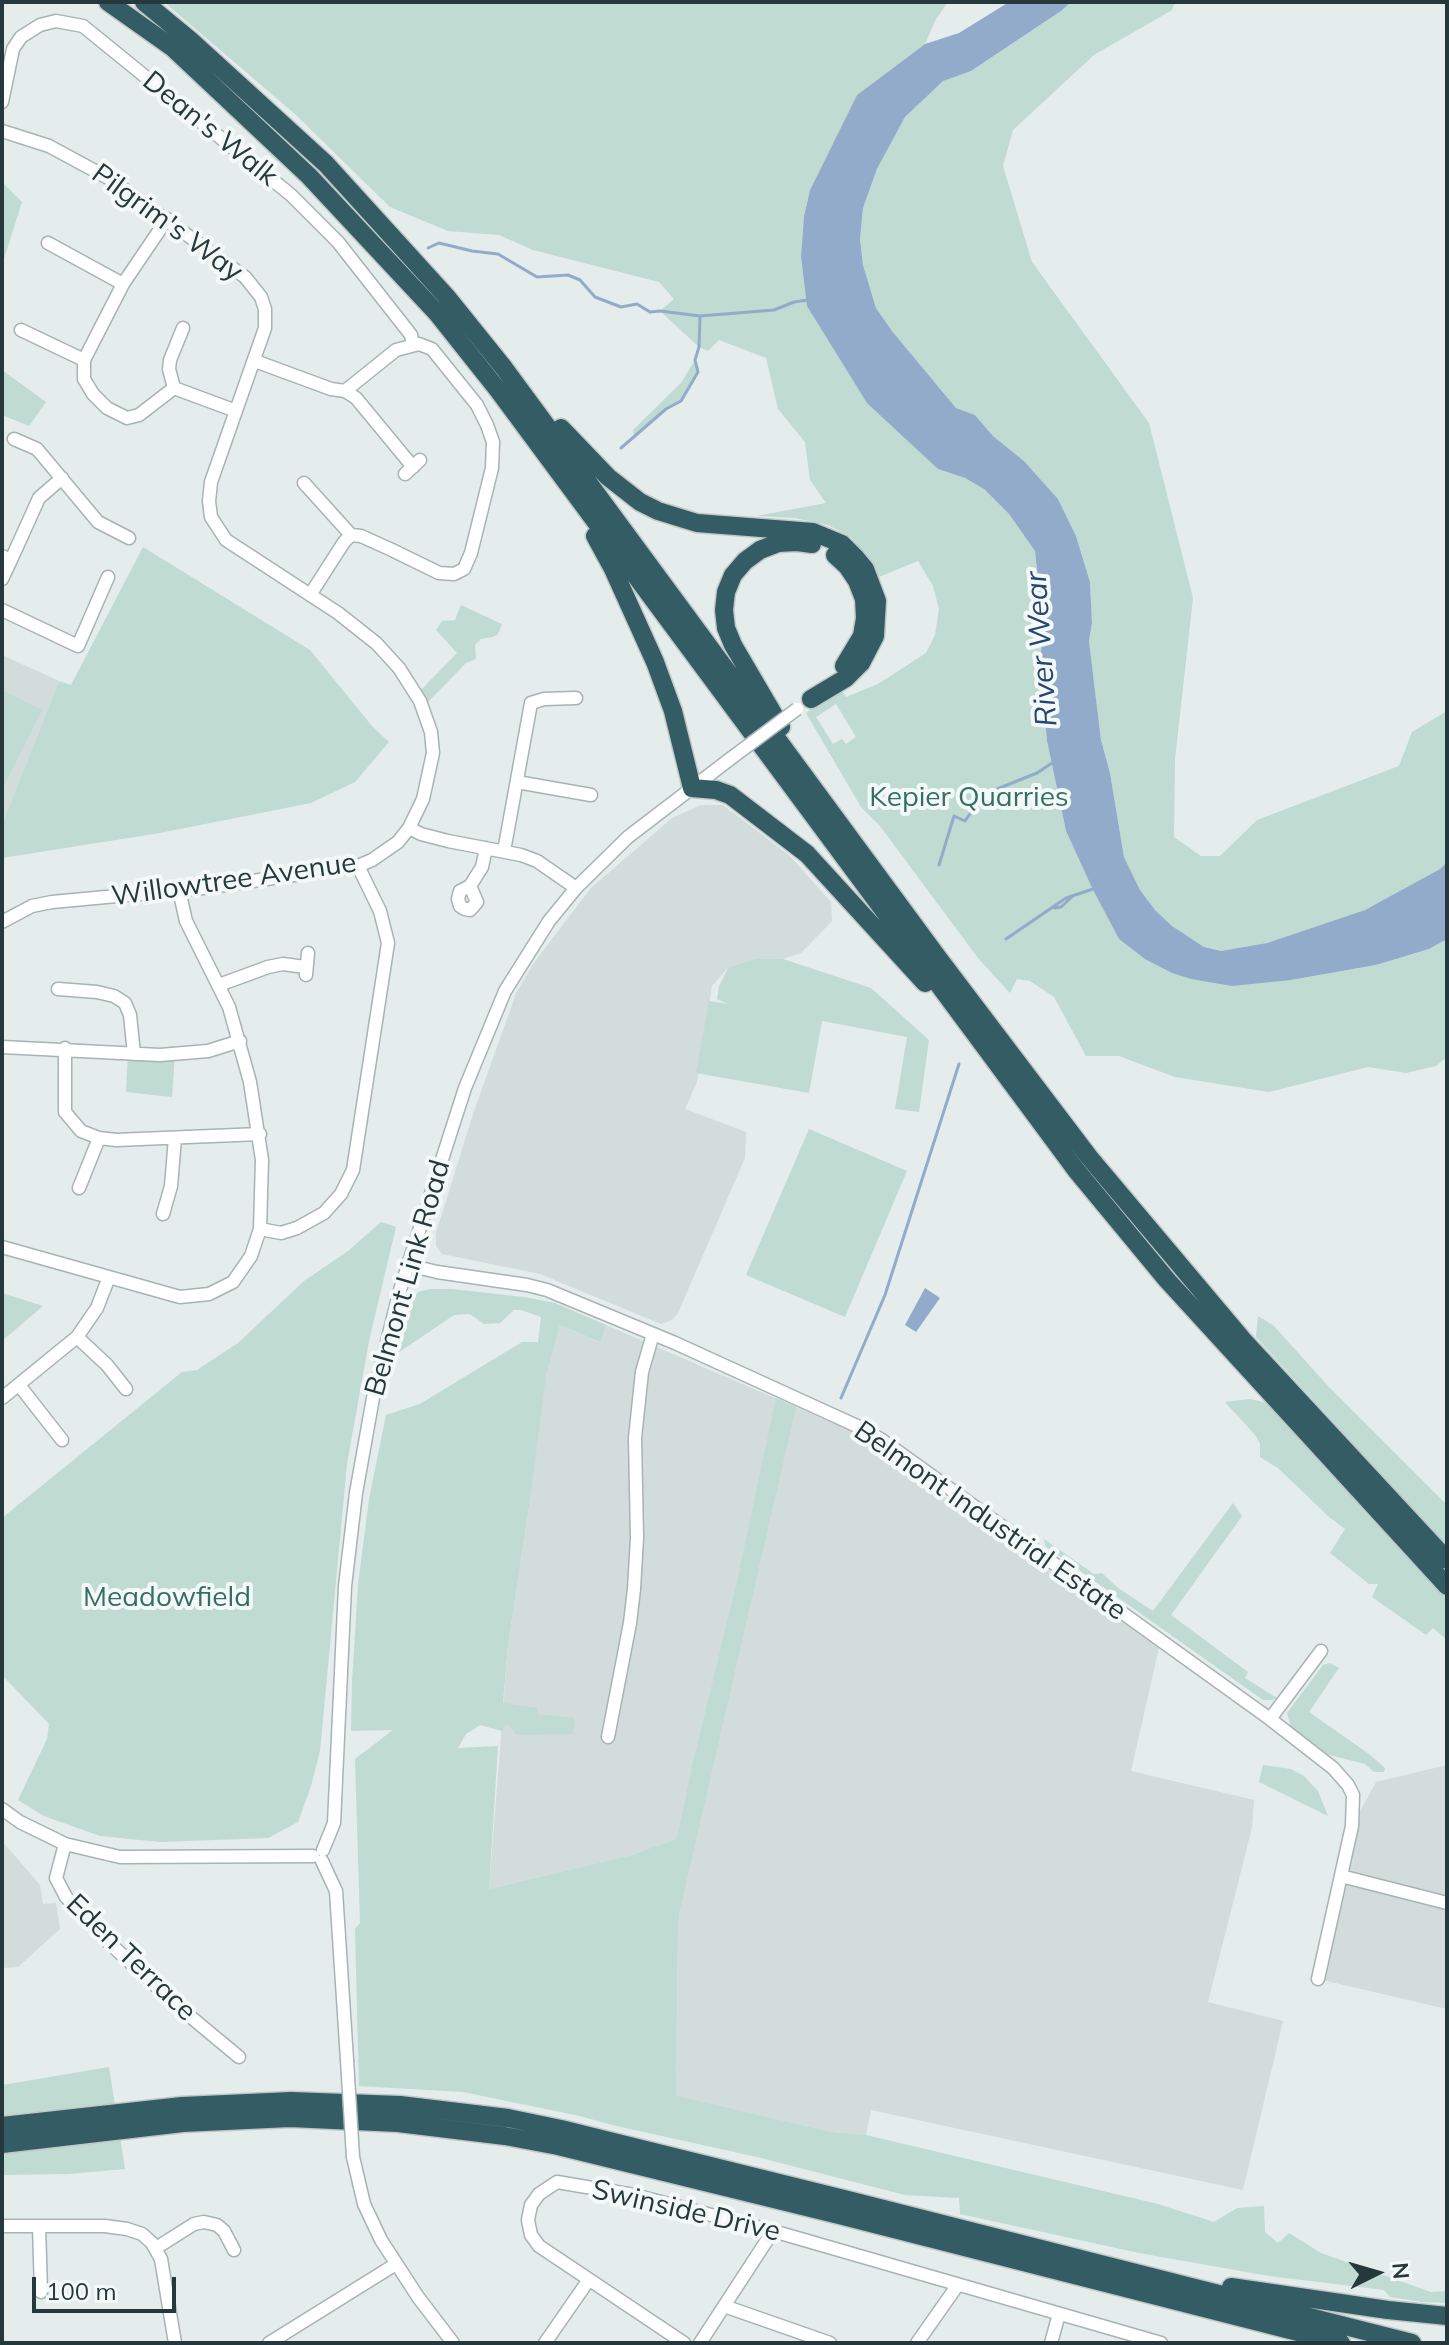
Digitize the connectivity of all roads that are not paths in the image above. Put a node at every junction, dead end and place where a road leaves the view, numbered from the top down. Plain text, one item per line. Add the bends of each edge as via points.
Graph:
1 (108, 2) edge
2 (144, 2) edge
3 (2, 102) edge
4 (2, 131) edge
5 (167, 219) junction
6 (48, 243) dead end
7 (123, 284) junction
8 (183, 328) dead end
9 (21, 330) dead end
10 (413, 345) junction
11 (84, 360) junction
12 (255, 361) junction
13 (504, 368) junction
14 (174, 388) junction
15 (345, 391) junction
16 (236, 411) junction
17 (14, 439) dead end
18 (412, 467) dead end
19 (556, 467) junction
20 (62, 478) junction
21 (304, 483) dead end
22 (351, 535) junction
23 (129, 538) dead end
24 (6, 558) edge
25 (108, 577) dead end
26 (2, 579) edge
27 (310, 595) junction
28 (2, 610) edge
29 (827, 687) junction
30 (576, 698) dead end
31 (804, 704) joint
32 (805, 774) junction
33 (517, 782) junction
34 (692, 788) junction
35 (591, 795) dead end
36 (409, 828) junction
37 (486, 848) junction
38 (504, 851) junction
39 (358, 866) junction
40 (470, 886) dead end
41 (576, 888) junction
42 (179, 890) junction
43 (2, 922) edge
44 (306, 965) dead end
45 (219, 985) junction
46 (58, 989) dead end
47 (240, 1041) junction
48 (2, 1047) edge
49 (65, 1048) junction
50 (134, 1054) junction
51 (1010, 1083) junction
52 (260, 1134) junction
53 (99, 1138) junction
54 (175, 1138) junction
55 (80, 1188) dead end
56 (165, 1214) dead end
57 (260, 1229) junction
58 (2, 1247) edge
59 (408, 1265) junction
60 (109, 1277) junction
61 (653, 1334) junction
62 (77, 1337) junction
63 (19, 1385) junction
64 (126, 1389) dead end
65 (2, 1398) edge
66 (62, 1440) dead end
67 (1447, 1560) edge
68 (1447, 1586) edge
69 (1321, 1651) dead end
70 (1270, 1719) junction
71 (608, 1737) dead end
72 (2, 1809) edge
73 (65, 1844) junction
74 (319, 1855) junction
75 (1341, 1876) junction
76 (1447, 1903) edge
77 (1318, 1979) dead end
78 (239, 2057) dead end
79 (2, 2126) edge
80 (2, 2144) edge
81 (2, 2226) edge
82 (39, 2226) junction
83 (773, 2231) junction
84 (156, 2248) junction
85 (234, 2250) dead end
86 (396, 2264) junction
87 (588, 2281) junction
88 (1135, 2282) junction
89 (957, 2286) junction
90 (41, 2292) dead end
91 (724, 2306) junction
92 (1059, 2314) junction
93 (1447, 2316) edge
94 (175, 2343) edge
95 (269, 2343) edge
96 (453, 2343) edge
97 (545, 2343) edge
98 (684, 2343) edge
99 (700, 2343) edge
100 (830, 2343) edge
101 (917, 2343) edge
102 (1051, 2343) edge
103 (1161, 2343) edge
104 (1291, 2343) edge
105 (1341, 2343) edge
106 (1412, 2343) edge

1 - 19 highway via 173,48 309,176 436,312
2 - 13 highway via 326,164
3 - 10 street, Dean's Walk via 13,49 21,37 56,21 83,26 291,195 338,242 411,335
4 - 5 street, Pilgrim's Way via 82,162
5 - 7 street
5 - 12 street, Pilgrim's Way via 245,277 261,297 265,328
6 - 7 street
7 - 11 street
8 - 14 street via 170,360
9 - 11 street
10 - 15 street via 396,350
10 - 22 street via 432,349 477,405 493,442 492,468 471,553 464,569 439,573
11 - 14 street via 84,379 93,394 118,416 139,415
12 - 15 street
12 - 16 street, Pilgrim's Way
13 - 29 highway via 608,477 640,502 697,523 813,532 842,544 865,569 877,601 875,636 861,663
13 - 32 highway
14 - 16 street
15 - 18 street
16 - 27 street, Pilgrim's Way via 211,482 211,517 226,540
17 - 20 street via 37,449
19 - 34 highway via 636,616 673,711
19 - 51 highway
20 - 23 street via 98,522
20 - 24 street via 39,498
21 - 22 street
22 - 27 street
24 - 26 street
25 - 28 street via 78,646
27 - 36 street, Willowtree Avenue via 376,643 399,668 426,713 432,742 430,773
29 - 31 highway
29 - 32 highway via 862,636 864,608 857,581 833,553 816,545 778,543 760,550 733,575 725,601 726,628
30 - 33 street via 531,703
31 - 34 street, Belmont Link Road, bridge
32 - 67 highway via 1089,1157 1243,1340
33 - 35 street
33 - 38 street
34 - 41 street, Belmont Link Road via 628,837
34 - 51 highway via 730,795 807,854
36 - 37 street
36 - 39 street, Willowtree Avenue via 384,854
37 - 38 street
37 - 40 street
38 - 41 street via 537,861
39 - 42 street, Willowtree Avenue
39 - 57 street via 380,911 388,943 353,1170 324,1213 281,1233
41 - 59 street, Belmont Link Road via 505,991 465,1088
42 - 43 street, Willowtree Avenue via 52,902
42 - 45 street via 186,921
44 - 45 street via 268,967
45 - 47 street
46 - 50 street via 105,994 125,1003
47 - 50 street via 208,1051
47 - 52 street
48 - 49 street
49 - 50 street
49 - 53 street via 65,1112 81,1131
51 - 68 highway via 1167,1280
52 - 54 street
52 - 57 street
53 - 54 street
53 - 55 street
54 - 56 street
57 - 60 street via 251,1256 233,1282 209,1294 180,1297
58 - 60 street
59 - 61 street, Belmont Industrial Estate via 527,1285
59 - 74 street, Belmont Link Road via 373,1398 356,1493 342,1633 334,1823
60 - 62 street
61 - 70 street, Belmont Industrial Estate via 816,1405 882,1440
61 - 71 street via 642,1372 636,1428 632,1611
62 - 63 street
62 - 64 street
63 - 65 street
63 - 66 street
69 - 70 street
70 - 75 street, Belmont Industrial Estate via 1333,1768 1353,1795
72 - 73 street
73 - 74 street via 120,1857
73 - 78 street, Eden Terrace via 56,1878 66,1897 107,1941
74 - 86 street, bridge via 336,1891 353,2157 364,2204
75 - 76 street
75 - 77 street, Belmont Industrial Estate
79 - 88 highway via 236,2102 345,2101 454,2110 561,2129
80 - 88 highway via 236,2119 452,2128 558,2146
81 - 82 street
82 - 84 street via 127,2229 142,2234
82 - 90 street
83 - 87 street, Swinside Drive via 634,2195 557,2182 531,2205 531,2235 546,2253
83 - 89 street, Swinside Drive
83 - 91 street
84 - 85 street via 204,2222 224,2231
84 - 94 street
86 - 95 street
86 - 96 street
87 - 97 street
87 - 98 street, Swinside Drive
88 - 93 highway
88 - 104 highway
88 - 105 highway
88 - 106 highway
89 - 92 street, Swinside Drive
89 - 101 street
91 - 99 street
91 - 100 street
92 - 102 street
92 - 103 street, Swinside Drive

